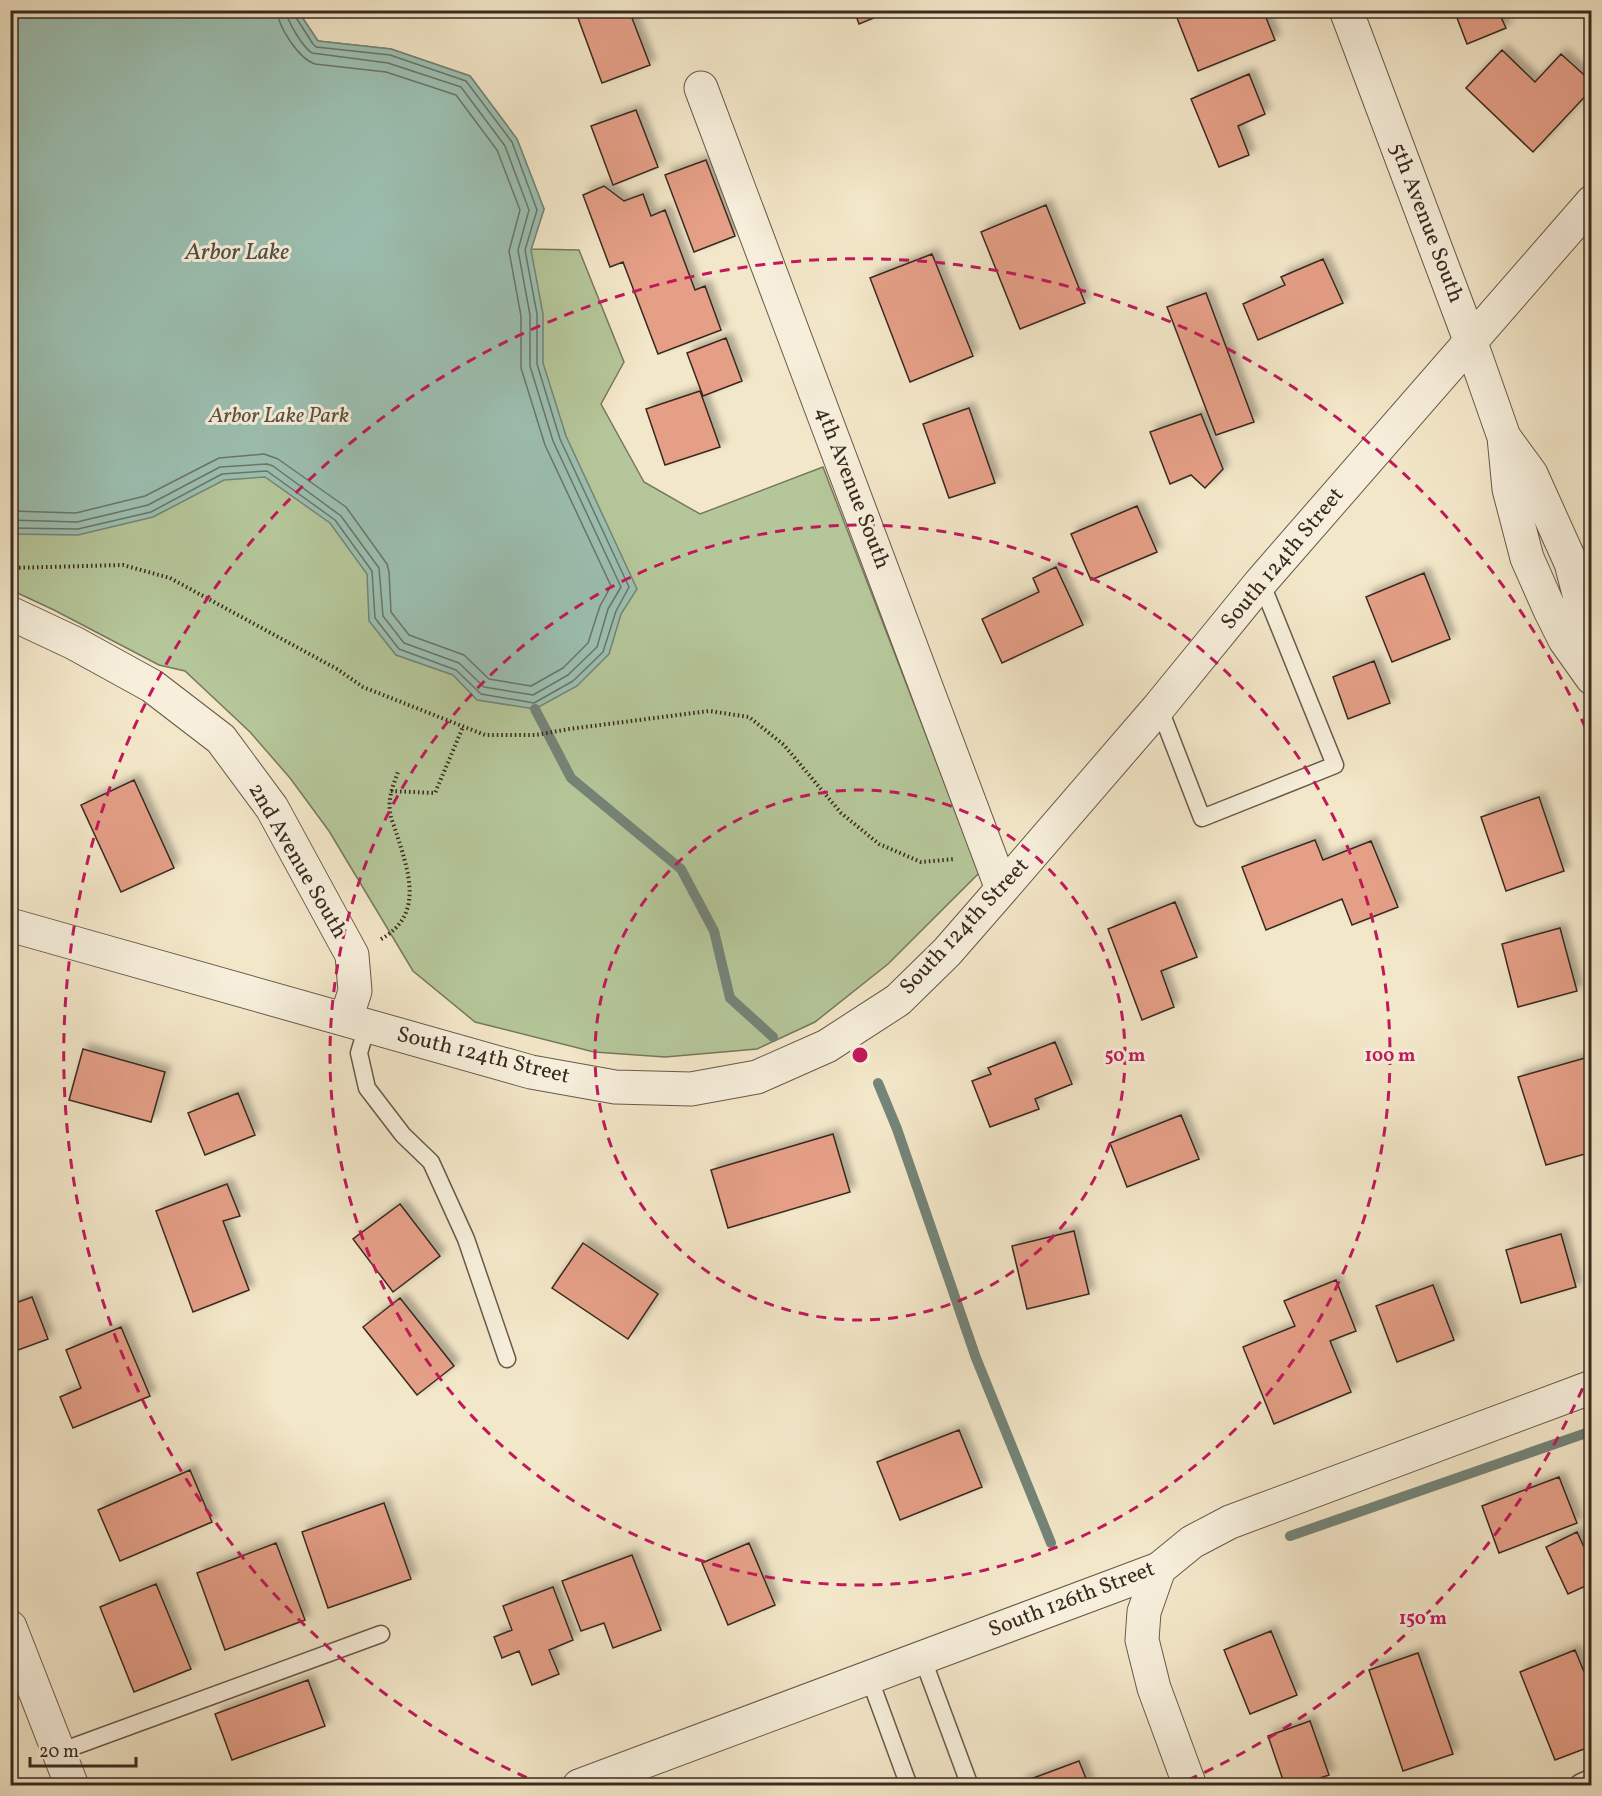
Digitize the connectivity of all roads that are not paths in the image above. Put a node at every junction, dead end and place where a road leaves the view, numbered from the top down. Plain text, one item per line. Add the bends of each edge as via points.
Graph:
1 (1346, 10) edge
2 (701, 88) dead end
3 (1592, 202) edge
4 (1470, 340) junction
5 (1504, 437) junction
6 (1261, 582) junction
7 (10, 613) edge
8 (1592, 656) edge
9 (1592, 678) edge
10 (1159, 707) junction
11 (1002, 889) junction
12 (10, 925) edge
13 (357, 1022) junction
14 (507, 1359) dead end
15 (1592, 1387) edge
16 (1159, 1569) junction
17 (10, 1627) edge
18 (381, 1634) dead end
19 (922, 1657) junction
20 (869, 1677) junction
21 (59, 1752) junction
22 (1592, 1777) edge
23 (72, 1785) edge
24 (579, 1785) edge
25 (909, 1785) edge
26 (970, 1785) edge
27 (1190, 1785) edge
28 (1580, 1785) edge

1 - 4 street, 5th Avenue South
2 - 11 street, 4th Avenue South
3 - 4 street, South 124th Street
4 - 5 street, 5th Avenue South
4 - 6 street, South 124th Street
5 - 8 street, 5th Avenue South via 1531,474 1571,563
5 - 9 street, 5th Avenue South via 1509,489 1527,558 1565,640
6 - 10 street, South 124th Street
6 - 10 lane via 1335,765 1202,818
7 - 13 street, 2nd Avenue South via 152,686 221,739 272,808 352,955
10 - 11 street, South 124th Street
11 - 13 street, South 124th Street via 898,1000 827,1046 757,1077 691,1089 615,1087 531,1072
12 - 13 street, South 124th Street
13 - 14 lane via 367,1088 403,1135 431,1162 466,1239
15 - 16 street, South 126th Street via 1230,1522 1192,1542
16 - 19 street, South 126th Street
16 - 27 street via 1144,1612 1142,1640 1154,1688
17 - 21 street
18 - 21 lane
19 - 20 street, South 126th Street
19 - 26 lane
20 - 24 street, South 126th Street
20 - 25 lane
21 - 23 street
22 - 28 lane

